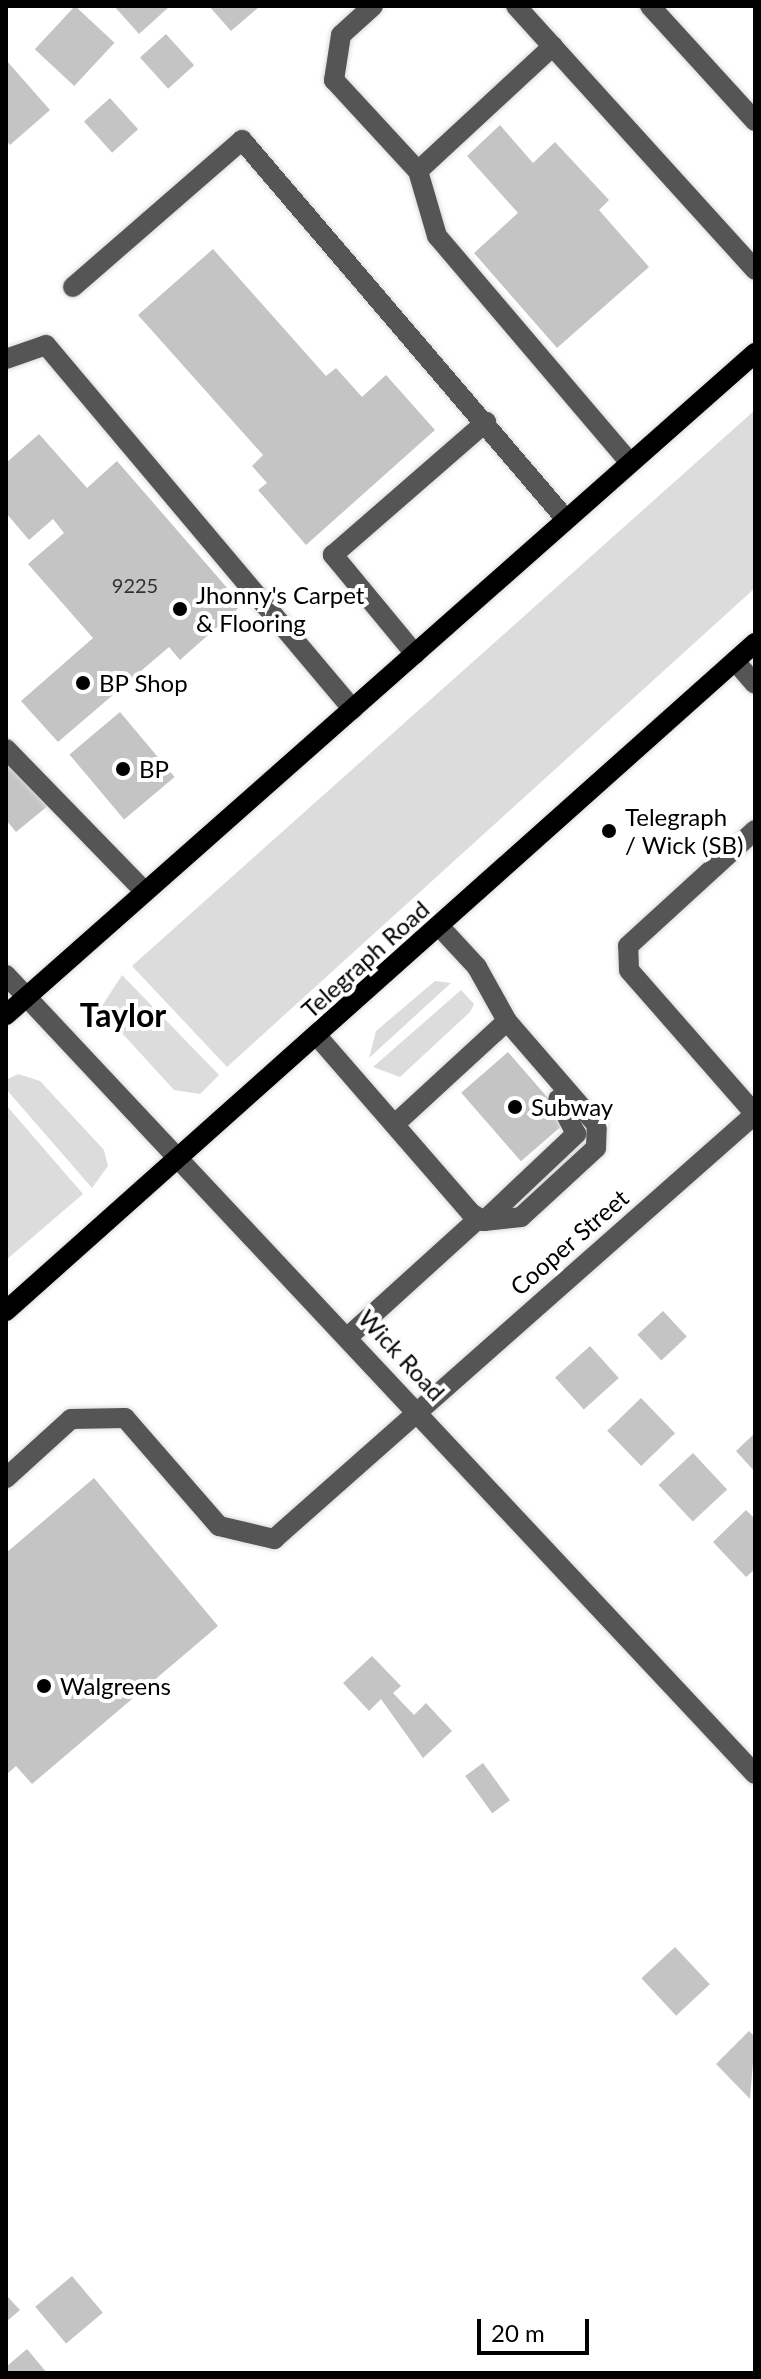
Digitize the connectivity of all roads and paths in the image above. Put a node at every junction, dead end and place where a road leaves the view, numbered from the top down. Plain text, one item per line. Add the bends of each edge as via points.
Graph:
1 (373, 6) edge
2 (516, 6) edge
3 (650, 6) edge
4 (553, 46) junction
5 (755, 121) edge
6 (418, 171) junction
7 (755, 270) edge
8 (73, 287) dead end
9 (755, 353) edge
10 (6, 359) edge
11 (486, 422) junction
12 (630, 463) junction
13 (566, 519) junction
14 (755, 643) edge
15 (415, 654) junction
16 (735, 661) junction
17 (755, 684) edge
18 (352, 709) junction
19 (6, 749) edge
20 (755, 830) edge
21 (145, 892) junction
22 (440, 927) junction
23 (6, 975) edge
24 (26, 997) junction
25 (6, 1015) edge
26 (510, 1025) junction
27 (318, 1037) junction
28 (755, 1114) edge
29 (395, 1124) junction
30 (182, 1159) junction
31 (481, 1220) junction
32 (6, 1311) edge
33 (349, 1336) junction
34 (416, 1409) junction
35 (6, 1478) edge
36 (755, 1774) edge

1 - 6 street via 341,35 334,80
2 - 4 street
3 - 5 street
4 - 6 street
4 - 7 street
6 - 12 street via 437,236
8 - 11 street via 242,140
9 - 12 main road
10 - 18 street via 46,345
11 - 13 street
11 - 15 street via 333,555
12 - 13 main road
13 - 15 main road
14 - 16 main road, Telegraph Road
15 - 18 main road
16 - 17 street
16 - 22 main road, Telegraph Road
18 - 21 main road
19 - 21 street
20 - 28 street via 628,946 629,970
21 - 24 main road
22 - 26 street via 477,967
22 - 27 main road, Telegraph Road
23 - 24 street, Wick Road
24 - 25 main road
24 - 30 street, Wick Road
26 - 29 street
26 - 31 street via 597,1125 596,1148 521,1217
27 - 29 street
27 - 30 main road, Telegraph Road
28 - 34 street, Cooper Street
29 - 31 street
30 - 32 main road, Telegraph Road
30 - 33 street, Wick Road
31 - 33 street
33 - 34 street, Wick Road
34 - 35 street, Cooper Street via 274,1539 219,1526 125,1418 71,1419
34 - 36 street, Wick Road

